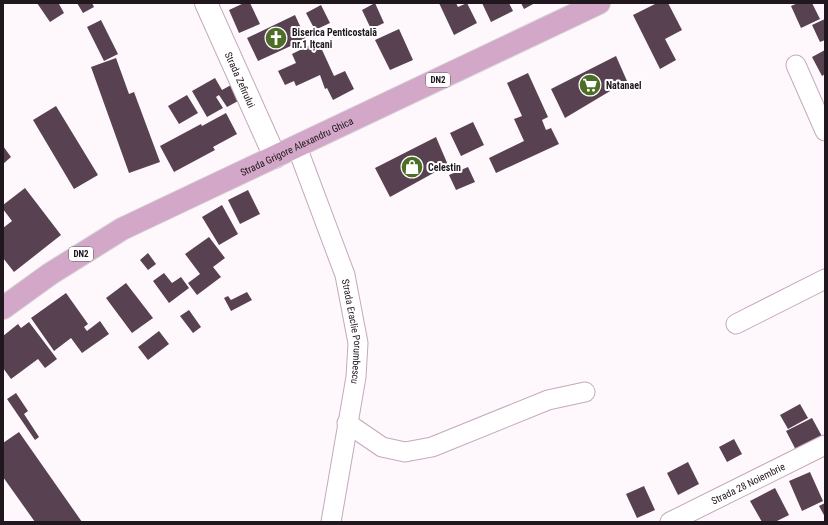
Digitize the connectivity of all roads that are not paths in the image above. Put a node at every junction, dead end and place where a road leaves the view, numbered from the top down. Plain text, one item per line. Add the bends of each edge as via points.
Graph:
1 (206, 3) edge
2 (599, 3) edge
3 (796, 65) dead end
4 (825, 131) edge
5 (297, 147) junction
6 (275, 157) junction
7 (825, 279) edge
8 (3, 308) edge
9 (736, 324) dead end
10 (585, 392) dead end
11 (347, 423) junction
12 (825, 445) edge
13 (331, 522) edge
14 (670, 522) edge

1 - 6 main road, Strada Zefirului
2 - 5 main road, Strada Grigore Alexandru Ghica / DN2
3 - 4 street
5 - 6 main road, Strada Grigore Alexandru Ghica / DN2
5 - 11 street, Strada Eraclie Porumbescu via 344,276 356,329 358,359
6 - 8 main road, Strada Grigore Alexandru Ghica / DN2 via 122,229 50,274
7 - 9 street
10 - 11 street via 548,400 432,447 405,452 382,447
11 - 13 street, Strada Eraclie Porumbescu
12 - 14 street, Strada 28 Noiembrie

